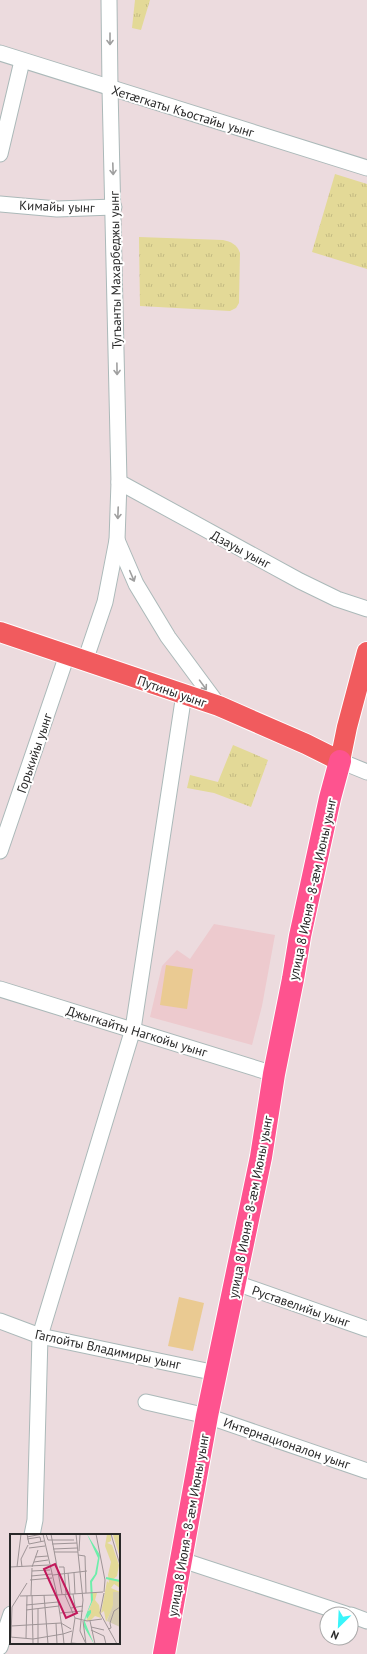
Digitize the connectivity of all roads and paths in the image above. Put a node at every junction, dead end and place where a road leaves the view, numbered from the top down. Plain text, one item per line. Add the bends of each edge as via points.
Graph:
1 (109, 0) edge
2 (0, 54) edge
3 (22, 61) junction
4 (110, 88) junction
5 (0, 154) edge
6 (367, 168) edge
7 (0, 204) edge
8 (114, 207) junction
9 (119, 482) junction
10 (117, 540) junction
11 (367, 609) edge
12 (0, 632) edge
13 (367, 652) edge
14 (76, 658) junction
15 (184, 694) junction
16 (219, 706) junction
17 (340, 761) junction
18 (367, 772) edge
19 (0, 851) edge
20 (0, 989) edge
21 (133, 1029) junction
22 (274, 1074) junction
23 (236, 1283) junction
24 (0, 1321) edge
25 (367, 1328) edge
26 (40, 1336) junction
27 (216, 1373) junction
28 (146, 1402) dead end
29 (208, 1416) junction
30 (367, 1470) edge
31 (32, 1534) edge
32 (182, 1560) junction
33 (322, 1606) edge
34 (10, 1617) edge
35 (0, 1647) edge
36 (164, 1654) edge

1 -> 4 street, Тугъанты Махарбеджы уынг
2 - 3 street, Хетæгкаты Къостайы уынг
3 - 4 street, Хетæгкаты Къостайы уынг
3 - 5 street
4 - 6 street, Хетæгкаты Къостайы уынг
4 -> 8 street, Тугъанты Махарбеджы уынг
7 - 8 street, Кимайы уынг via 57,209
8 -> 9 street, Тугъанты Махарбеджы уынг
9 -> 10 street, Тугъанты Махарбеджы уынг
9 - 11 street, Дзауы уынг via 300,581 337,599
10 - 14 street, Тугъанты Махарбеджы уынг via 105,602
10 -> 16 street, Тугъанты Махарбеджы уынг via 136,584 168,637
12 - 14 main road, Путины уынг
13 - 17 main road
14 - 15 main road, Путины уынг
14 - 19 street, Горькийы уынг
15 - 16 main road, Путины уынг
15 - 21 street
16 - 17 main road, Путины уынг
17 - 18 street
17 - 22 highway, улица 8 Июня - 8-ӕм Июны уынг via 303,921
20 - 21 street, Джыгкайты Нагкойы уынг
21 - 22 street, Джыгкайты Нагкойы уынг
21 - 26 street
22 - 23 highway, улица 8 Июня - 8-ӕм Июны уынг via 261,1157
23 - 25 street, Руставелийы уынг
23 - 27 highway, улица 8 Июня - 8-ӕм Июны уынг
24 - 26 street, Гаглойты Владимиры уынг
26 - 27 street, Гаглойты Владимиры уынг
26 - 31 street
27 - 29 highway, улица 8 Июня - 8-ӕм Июны уынг
28 - 29 street, Интернационалон уынг
29 - 30 street, Интернационалон уынг
29 - 32 highway, улица 8 Июня - 8-ӕм Июны уынг
32 - 33 street
32 - 36 highway, улица 8 Июня - 8-ӕм Июны уынг
34 - 35 street

